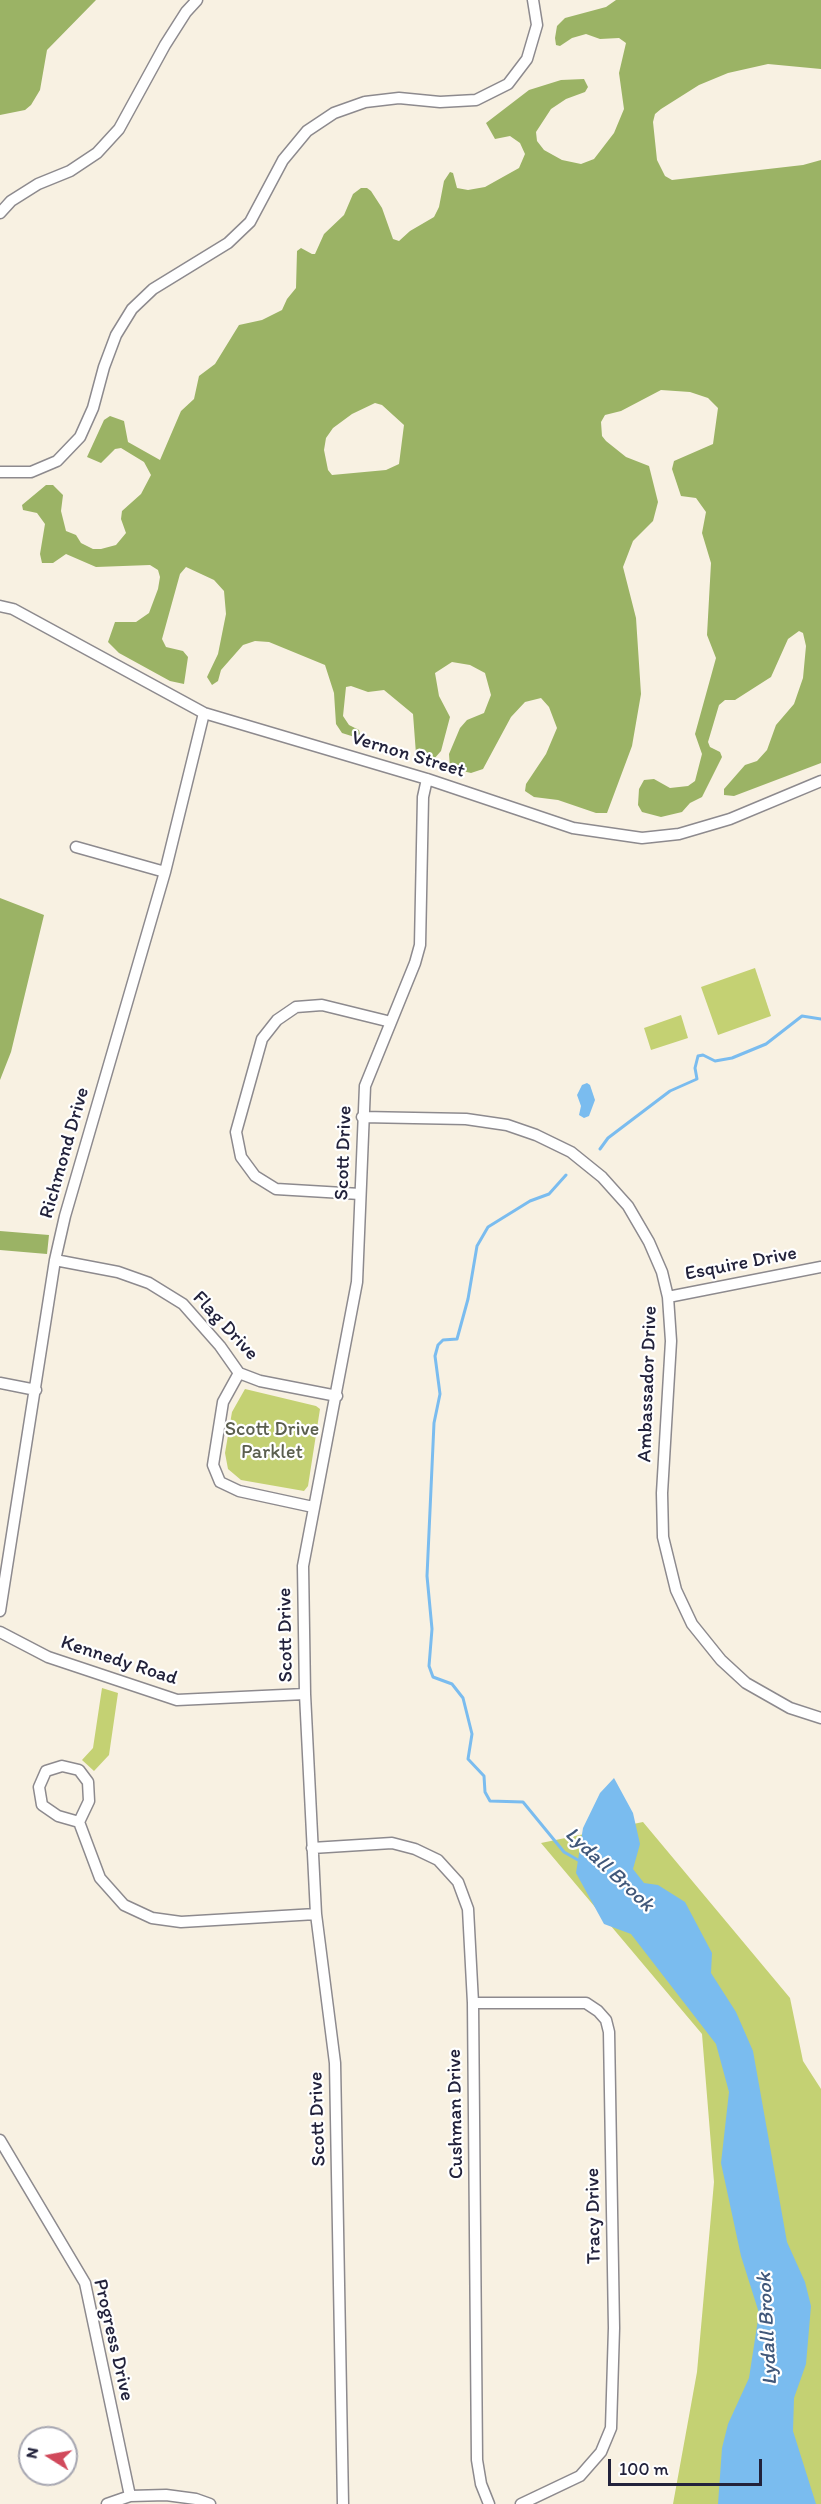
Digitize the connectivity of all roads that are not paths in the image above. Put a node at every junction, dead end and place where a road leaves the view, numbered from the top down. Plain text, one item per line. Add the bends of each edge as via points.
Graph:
1 (196, 0) edge
2 (533, 0) edge
3 (0, 213) edge
4 (0, 472) edge
5 (0, 606) edge
6 (204, 713) junction
7 (427, 779) junction
8 (821, 781) edge
9 (76, 847) dead end
10 (165, 872) junction
11 (391, 1022) junction
12 (362, 1117) junction
13 (360, 1194) junction
14 (55, 1260) junction
15 (821, 1267) edge
16 (668, 1297) junction
17 (239, 1373) junction
18 (0, 1383) edge
19 (36, 1390) junction
20 (337, 1396) junction
21 (314, 1507) junction
22 (0, 1611) edge
23 (0, 1632) edge
24 (305, 1694) junction
25 (821, 1718) edge
26 (79, 1822) junction
27 (312, 1848) junction
28 (316, 1914) junction
29 (473, 2003) junction
30 (0, 2139) edge
31 (130, 2496) junction
32 (106, 2504) edge
33 (210, 2504) edge
34 (343, 2504) edge
35 (489, 2504) edge
36 (521, 2504) edge

1 - 3 street via 165,45 119,129 98,153 70,171 38,184
2 - 4 street via 537,25 527,59 508,84 476,100 399,98 365,102 334,113 307,131 283,160 250,222 228,243 153,289 132,309 116,335 80,437 57,461 31,471
5 - 6 street, Vernon Street via 13,609
6 - 7 street, Vernon Street
6 - 10 street, Richmond Drive
7 - 8 street, Vernon Street via 573,828 642,838 704,828
7 - 11 street, Scott Drive via 423,797 420,945
9 - 10 street
10 - 14 street, Richmond Drive
11 - 12 street, Scott Drive via 365,1086
11 - 13 street via 322,1005 296,1007 277,1020 262,1039 236,1132 241,1157 255,1176 276,1189
12 - 13 street, Scott Drive
12 - 16 street, Ambassador Drive via 466,1119 507,1125 571,1152 602,1177 628,1206 651,1248
13 - 20 street, Scott Drive via 357,1282
14 - 17 street, Flag Drive via 118,1272 149,1283 183,1304
14 - 19 street, Richmond Drive
15 - 16 street, Esquire Drive
16 - 25 street, Ambassador Drive via 671,1341 662,1527 676,1590 692,1624 746,1683 790,1708
17 - 20 street, Flag Drive
17 - 21 street via 223,1402 213,1465 220,1482 238,1491
18 - 19 street
19 - 22 street, Richmond Drive
20 - 21 street, Scott Drive
21 - 24 street, Scott Drive via 303,1566
23 - 24 street, Kennedy Road via 48,1657 177,1700
24 - 27 street, Scott Drive
26 - 26 street via 89,1801 88,1782 79,1770 62,1766 46,1771 39,1787 42,1805 58,1816
26 - 28 street via 100,1878 124,1905 152,1918 181,1922
27 - 28 street, Scott Drive
27 - 29 street, Cushman Drive via 392,1843 438,1860 458,1882 468,1909
28 - 34 street, Scott Drive via 334,2063
29 - 35 street, Cushman Drive via 477,2460
29 - 36 street, Tracy Drive via 586,2003 606,2020 609,2032 614,2328 611,2428 601,2452 580,2476
30 - 31 street, Progress Drive via 85,2283
31 - 32 street
31 - 33 street via 166,2495

